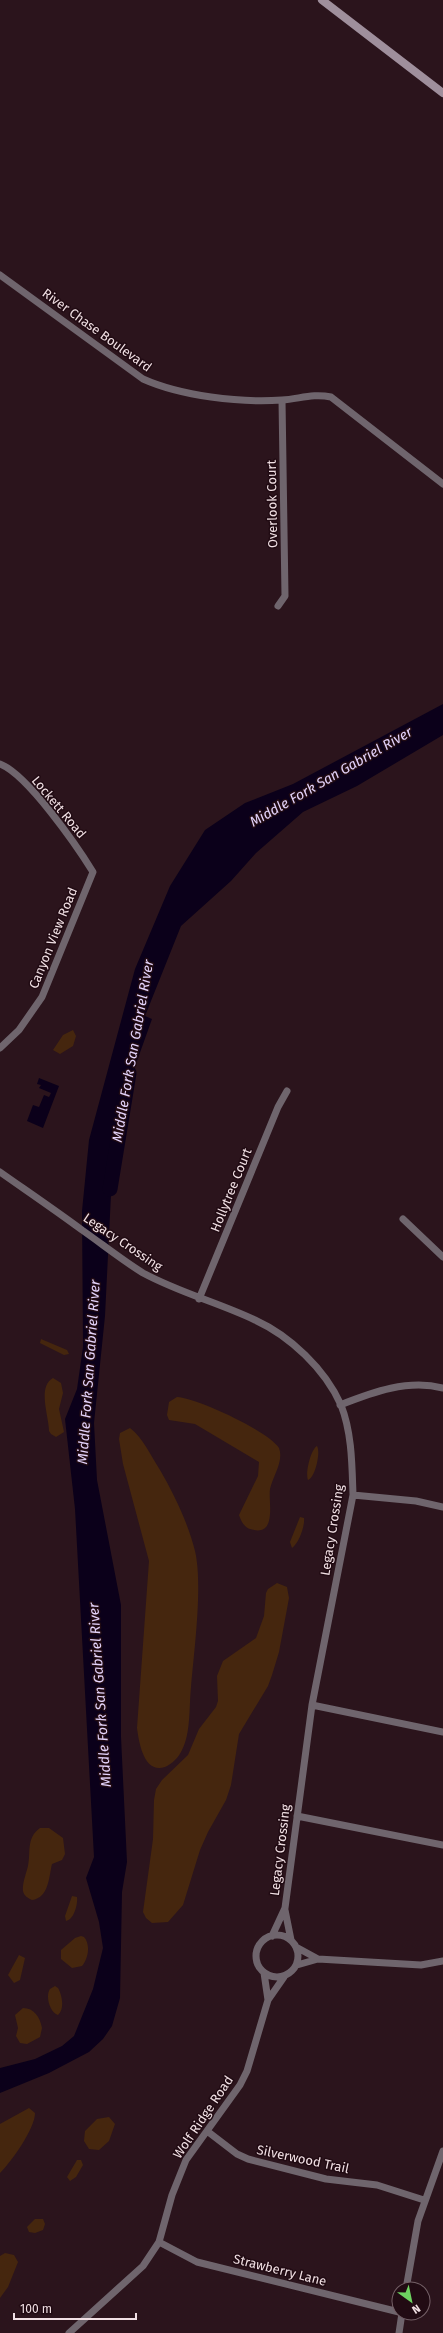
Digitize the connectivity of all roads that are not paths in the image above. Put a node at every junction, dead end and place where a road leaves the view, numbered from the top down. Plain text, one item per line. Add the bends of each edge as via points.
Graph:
1 (322, 0) edge
2 (443, 93) edge
3 (0, 275) edge
4 (282, 400) junction
5 (443, 484) edge
6 (278, 606) dead end
7 (0, 764) edge
8 (93, 872) joint
9 (0, 1048) edge
10 (288, 1091) dead end
11 (0, 1172) edge
12 (403, 1219) dead end
13 (443, 1257) edge
14 (200, 1299) junction
15 (443, 1388) edge
16 (340, 1405) junction
17 (353, 1495) junction
18 (443, 1507) edge
19 (312, 1705) junction
20 (443, 1732) edge
21 (297, 1816) junction
22 (443, 1845) edge
23 (285, 1908) junction
24 (272, 1936) junction
25 (291, 1940) junction
26 (296, 1947) junction
27 (318, 1959) junction
28 (443, 1961) edge
29 (296, 1966) junction
30 (264, 1973) junction
31 (284, 1976) junction
32 (268, 2000) junction
33 (207, 2131) junction
34 (443, 2151) edge
35 (424, 2200) junction
36 (159, 2242) junction
37 (407, 2281) edge
38 (391, 2310) edge
39 (401, 2321) edge
40 (74, 2332) edge
41 (399, 2333) edge

1 - 2 main road
3 - 4 street, River Chase Boulevard via 143,379 161,387 199,395
4 - 5 street, River Chase Boulevard via 322,395 331,397
4 - 6 street, Overlook Court via 285,596
7 - 8 street, Lockett Road via 17,776 52,814
8 - 9 street, Canyon View Road via 42,997 19,1030
10 - 14 street, Hollytree Court via 278,1107
11 - 14 street, Legacy Crossing via 126,1262 170,1287
12 - 13 street
14 - 16 street, Legacy Crossing via 255,1320 278,1333 320,1372
15 - 16 street via 415,1385 396,1388 374,1392
16 - 17 street, Legacy Crossing via 349,1437
17 - 18 street via 416,1501
17 - 19 street, Legacy Crossing
19 - 20 street
19 - 21 street, Legacy Crossing
21 - 22 street
21 - 23 street, Legacy Crossing
23 - 24 street, Legacy Crossing
23 - 25 street, Legacy Crossing
24 - 25 street via 278,1935
24 - 30 street, Legacy Crossing via 265,1939 257,1950 257,1964
25 - 26 street, Legacy Crossing
26 - 27 street
26 - 29 street
27 - 28 street via 421,1965
27 - 29 street
29 - 31 street
30 - 31 street via 273,1977
30 - 32 street, Wolf Ridge Road
31 - 32 street
32 - 33 street, Wolf Ridge Road via 247,2071
33 - 35 street, Silverwood Trail via 248,2160 326,2179 377,2185
33 - 36 street, Wolf Ridge Road via 186,2160 172,2195
34 - 35 street
35 - 37 street
36 - 38 street, Strawberry Lane via 197,2262
36 - 40 street, Wolf Ridge Road via 142,2266
39 - 41 street

